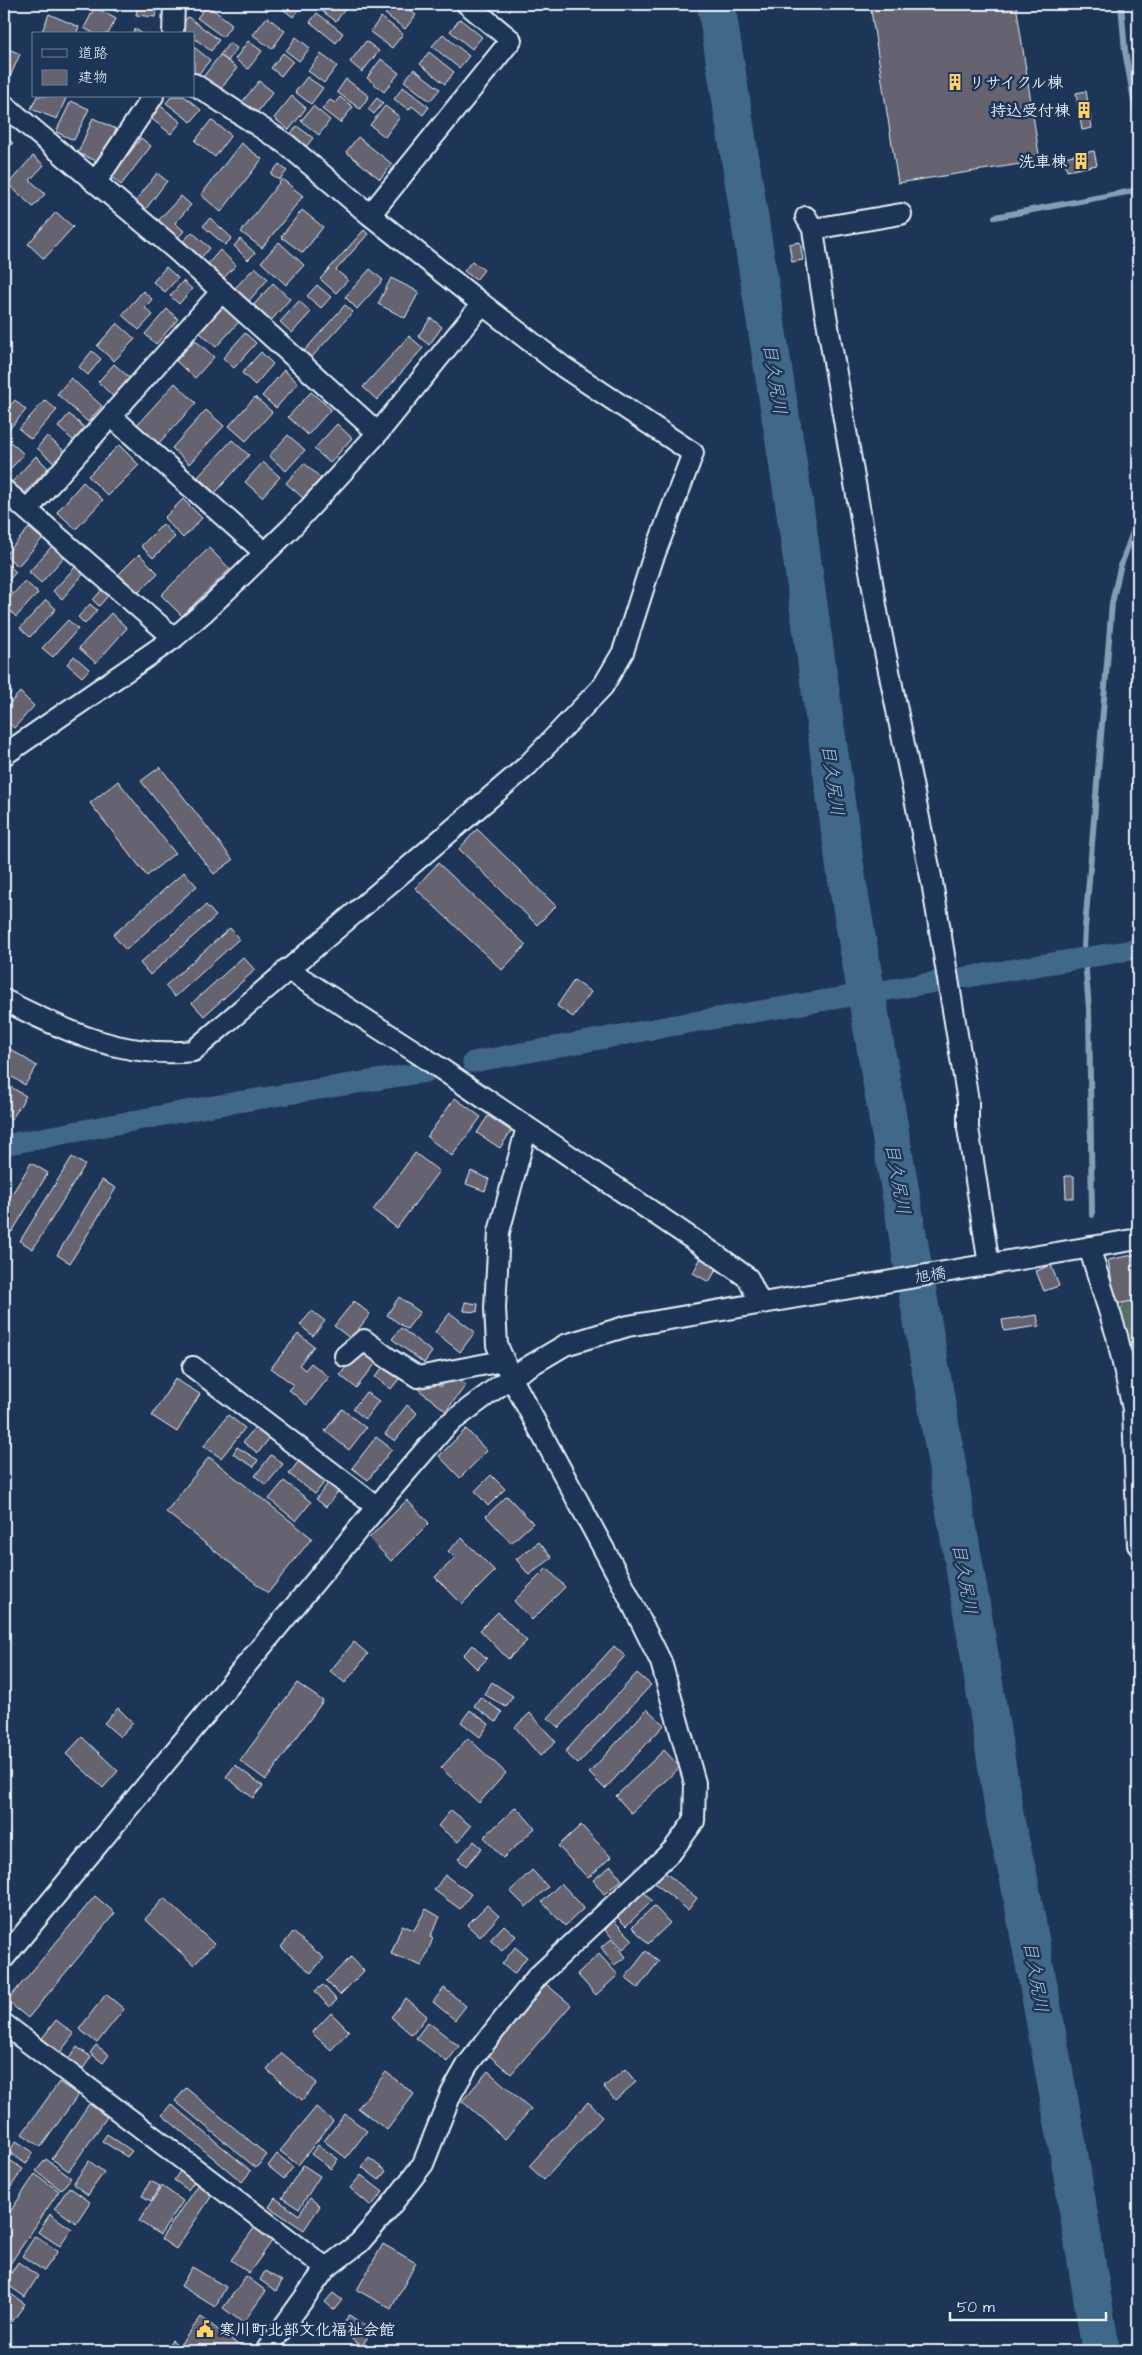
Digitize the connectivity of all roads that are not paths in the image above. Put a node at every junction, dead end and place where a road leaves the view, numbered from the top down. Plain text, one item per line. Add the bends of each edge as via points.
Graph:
1 (174, 4) edge
2 (467, 4) edge
3 (173, 32) edge
4 (195, 85) edge
5 (152, 98) edge
6 (4, 105) edge
7 (95, 182) junction
8 (901, 214) dead end
9 (370, 215) junction
10 (222, 291) junction
11 (482, 304) junction
12 (111, 416) junction
13 (378, 433) junction
14 (4, 490) edge
15 (27, 510) junction
16 (265, 553) junction
17 (174, 638) junction
18 (6, 749) edge
19 (287, 969) junction
20 (4, 1000) edge
21 (527, 1127) junction
22 (1138, 1238) edge
23 (1089, 1247) junction
24 (986, 1265) junction
25 (760, 1303) junction
26 (345, 1356) dead end
27 (193, 1368) dead end
28 (507, 1369) junction
29 (377, 1507) junction
30 (1138, 1545) edge
31 (4, 1958) edge
32 (4, 2024) edge
33 (326, 2268) junction
34 (266, 2351) edge

1 - 3 street
2 - 9 street via 511,40
4 - 9 street via 286,144
5 - 7 street
6 - 7 street
7 - 10 street
8 - 24 street via 809,223 878,617 932,882 968,1101 968,1128
9 - 11 street
10 - 12 street
10 - 13 street
11 - 13 street
11 - 19 street via 562,366 693,453 652,560 622,652 603,686 527,766
12 - 15 street
12 - 16 street
13 - 16 street
14 - 15 street
15 - 17 street
16 - 17 street
17 - 18 street
19 - 20 street via 194,1051 166,1054 125,1050 51,1024
19 - 21 street
21 - 25 street via 748,1278
21 - 28 street via 499,1232 497,1345
22 - 23 street, 旭橋
23 - 24 street, 旭橋
23 - 30 street via 1117,1336 1133,1409
24 - 25 street, 旭橋
25 - 28 street, 旭橋 via 628,1326 565,1345
26 - 28 street via 364,1340 418,1377
27 - 29 street
28 - 29 street via 447,1425
28 - 33 street via 661,1662 695,1783 694,1821 673,1850 537,1977 468,2064 451,2094 422,2164 359,2243
29 - 31 street
32 - 33 street
33 - 34 street

